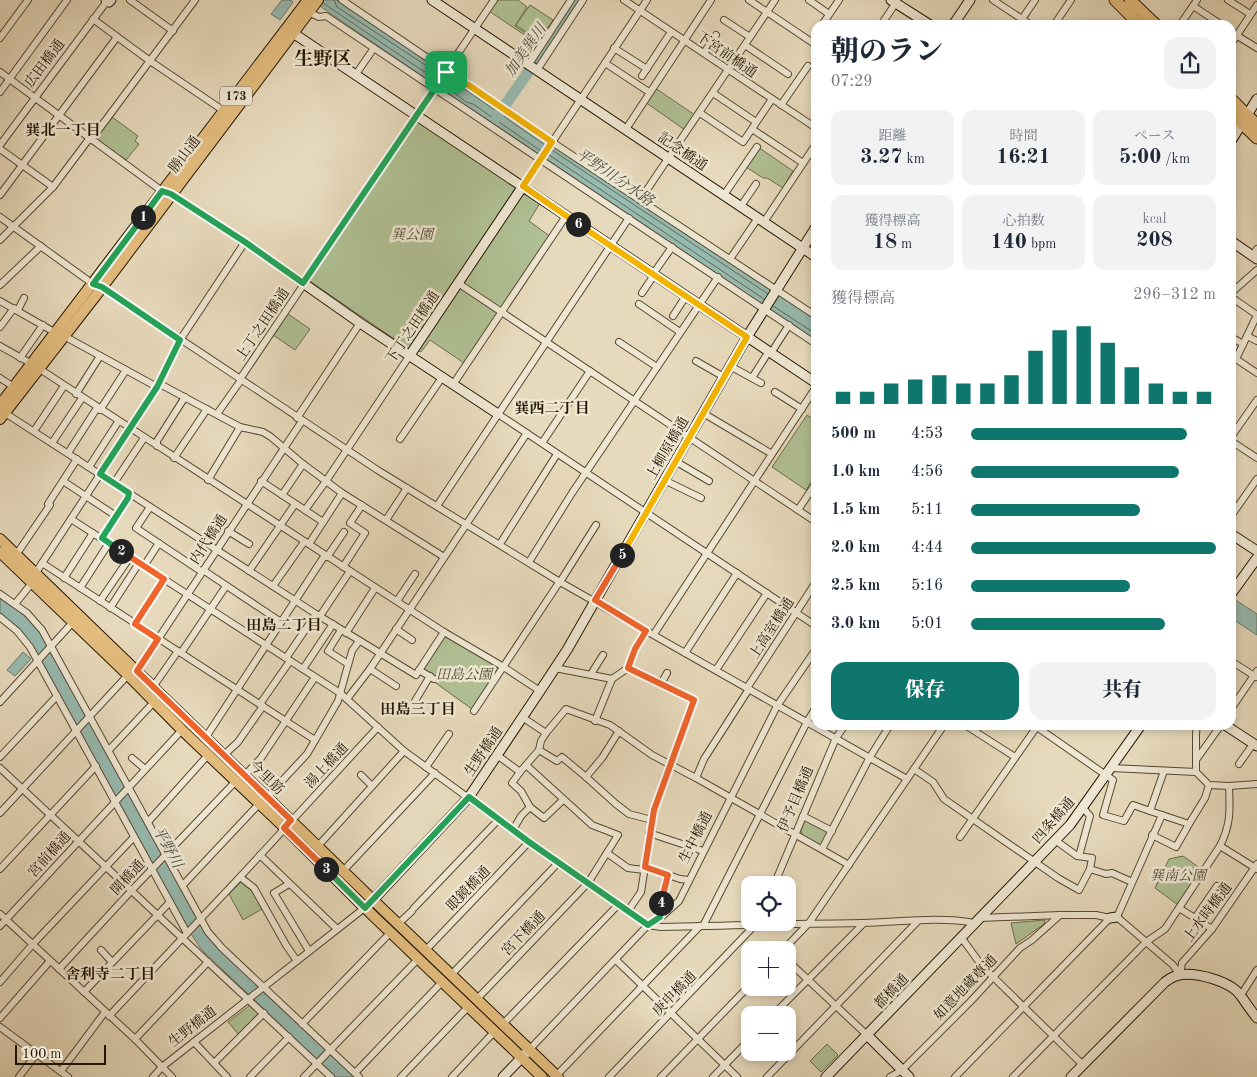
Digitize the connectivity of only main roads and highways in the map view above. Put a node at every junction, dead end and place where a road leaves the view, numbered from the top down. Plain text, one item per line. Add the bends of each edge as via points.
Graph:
1 (1115, 0) edge
2 (1133, 1) edge
3 (312, 4) edge
4 (1135, 20) edge
5 (1151, 20) edge
6 (1236, 107) edge
7 (1236, 115) edge
8 (1245, 119) junction
9 (1257, 125) edge
10 (1257, 138) edge
11 (167, 192) junction
12 (35, 367) junction
13 (2, 412) edge
14 (0, 539) edge
15 (0, 552) edge
16 (33, 578) junction
17 (133, 673) junction
18 (263, 800) junction
19 (288, 824) junction
20 (394, 928) junction
21 (526, 1054) junction
22 (557, 1076) edge
23 (542, 1077) edge

1 - 4 highway
2 - 5 highway
3 - 11 main road, 勝山通 / 173
3 - 11 main road, 勝山通 / 173 via 224,111
6 - 8 highway
7 - 8 highway
8 - 9 highway
8 - 10 highway
11 - 12 main road, 勝山通 / 173
12 - 13 main road, 勝山通 / 173
12 - 13 main road, 勝山通 / 173 via 14,387
14 - 16 main road, 今里筋
15 - 16 main road, 今里筋
16 - 17 main road, 今里筋
17 - 18 main road, 今里筋 via 153,687 245,775
17 - 18 main road, 今里筋 via 154,702 182,730 236,782
18 - 19 main road, 今里筋
19 - 20 main road, 今里筋 via 365,908
19 - 20 main road, 今里筋 via 318,846 373,900
20 - 21 main road, 今里筋
21 - 22 main road, 今里筋
21 - 23 main road, 今里筋

